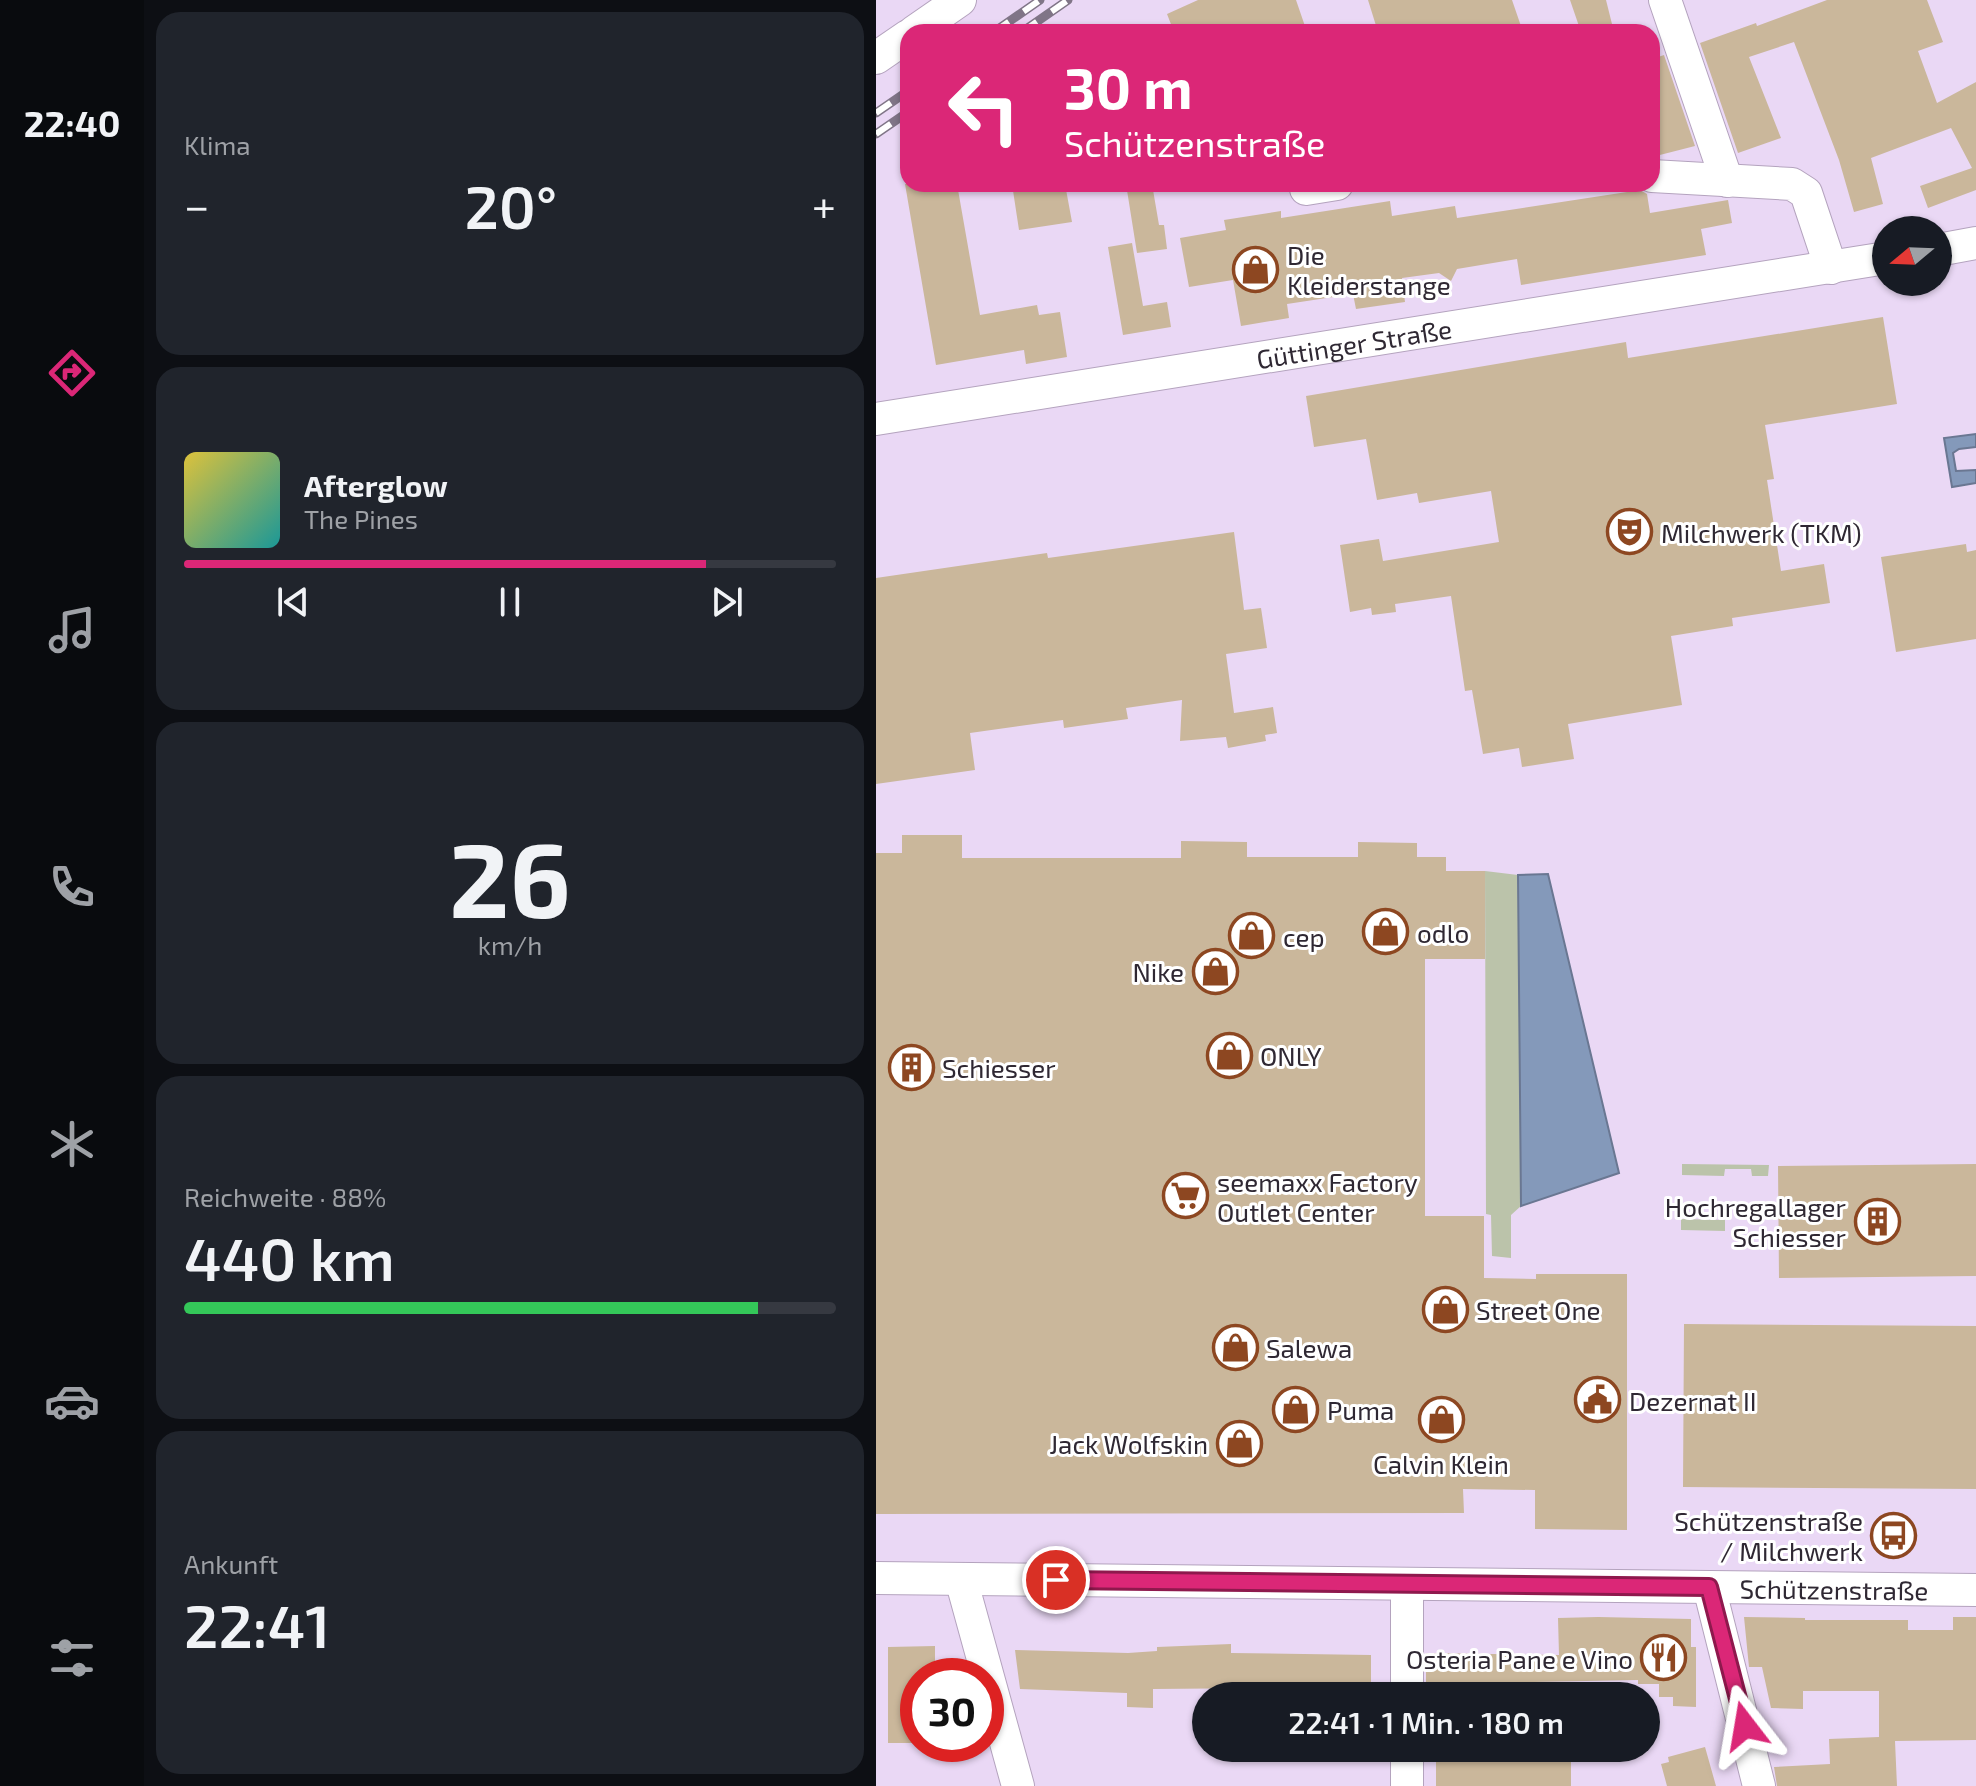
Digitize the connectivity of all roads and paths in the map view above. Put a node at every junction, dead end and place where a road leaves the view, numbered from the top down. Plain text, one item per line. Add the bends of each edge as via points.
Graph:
1 (960, 0) edge
2 (1665, 0) edge
3 (926, 24) edge
4 (900, 42) edge
5 (876, 58) edge
6 (1660, 177) edge
7 (1727, 181) junction
8 (1976, 243) edge
9 (1952, 247) edge
10 (1872, 261) edge
11 (1831, 268) junction
12 (876, 419) edge
13 (876, 1578) edge
14 (961, 1579) junction
15 (1407, 1584) junction
16 (1709, 1587) junction
17 (1976, 1590) edge
18 (1407, 1682) edge
19 (1407, 1762) edge
20 (1018, 1786) edge
21 (1407, 1786) edge
22 (1759, 1786) edge

1 - 3 street
2 - 7 street
4 - 5 street
6 - 7 street
7 - 11 street via 1799,187 1806,193
8 - 9 street
10 - 11 street, Güttinger Straße
11 - 12 street, Güttinger Straße
13 - 14 street, Schützenstraße
14 - 15 street, Schützenstraße
14 - 20 street
15 - 16 street, Schützenstraße
15 - 18 street
16 - 17 street, Schützenstraße
16 - 22 street
19 - 21 street

